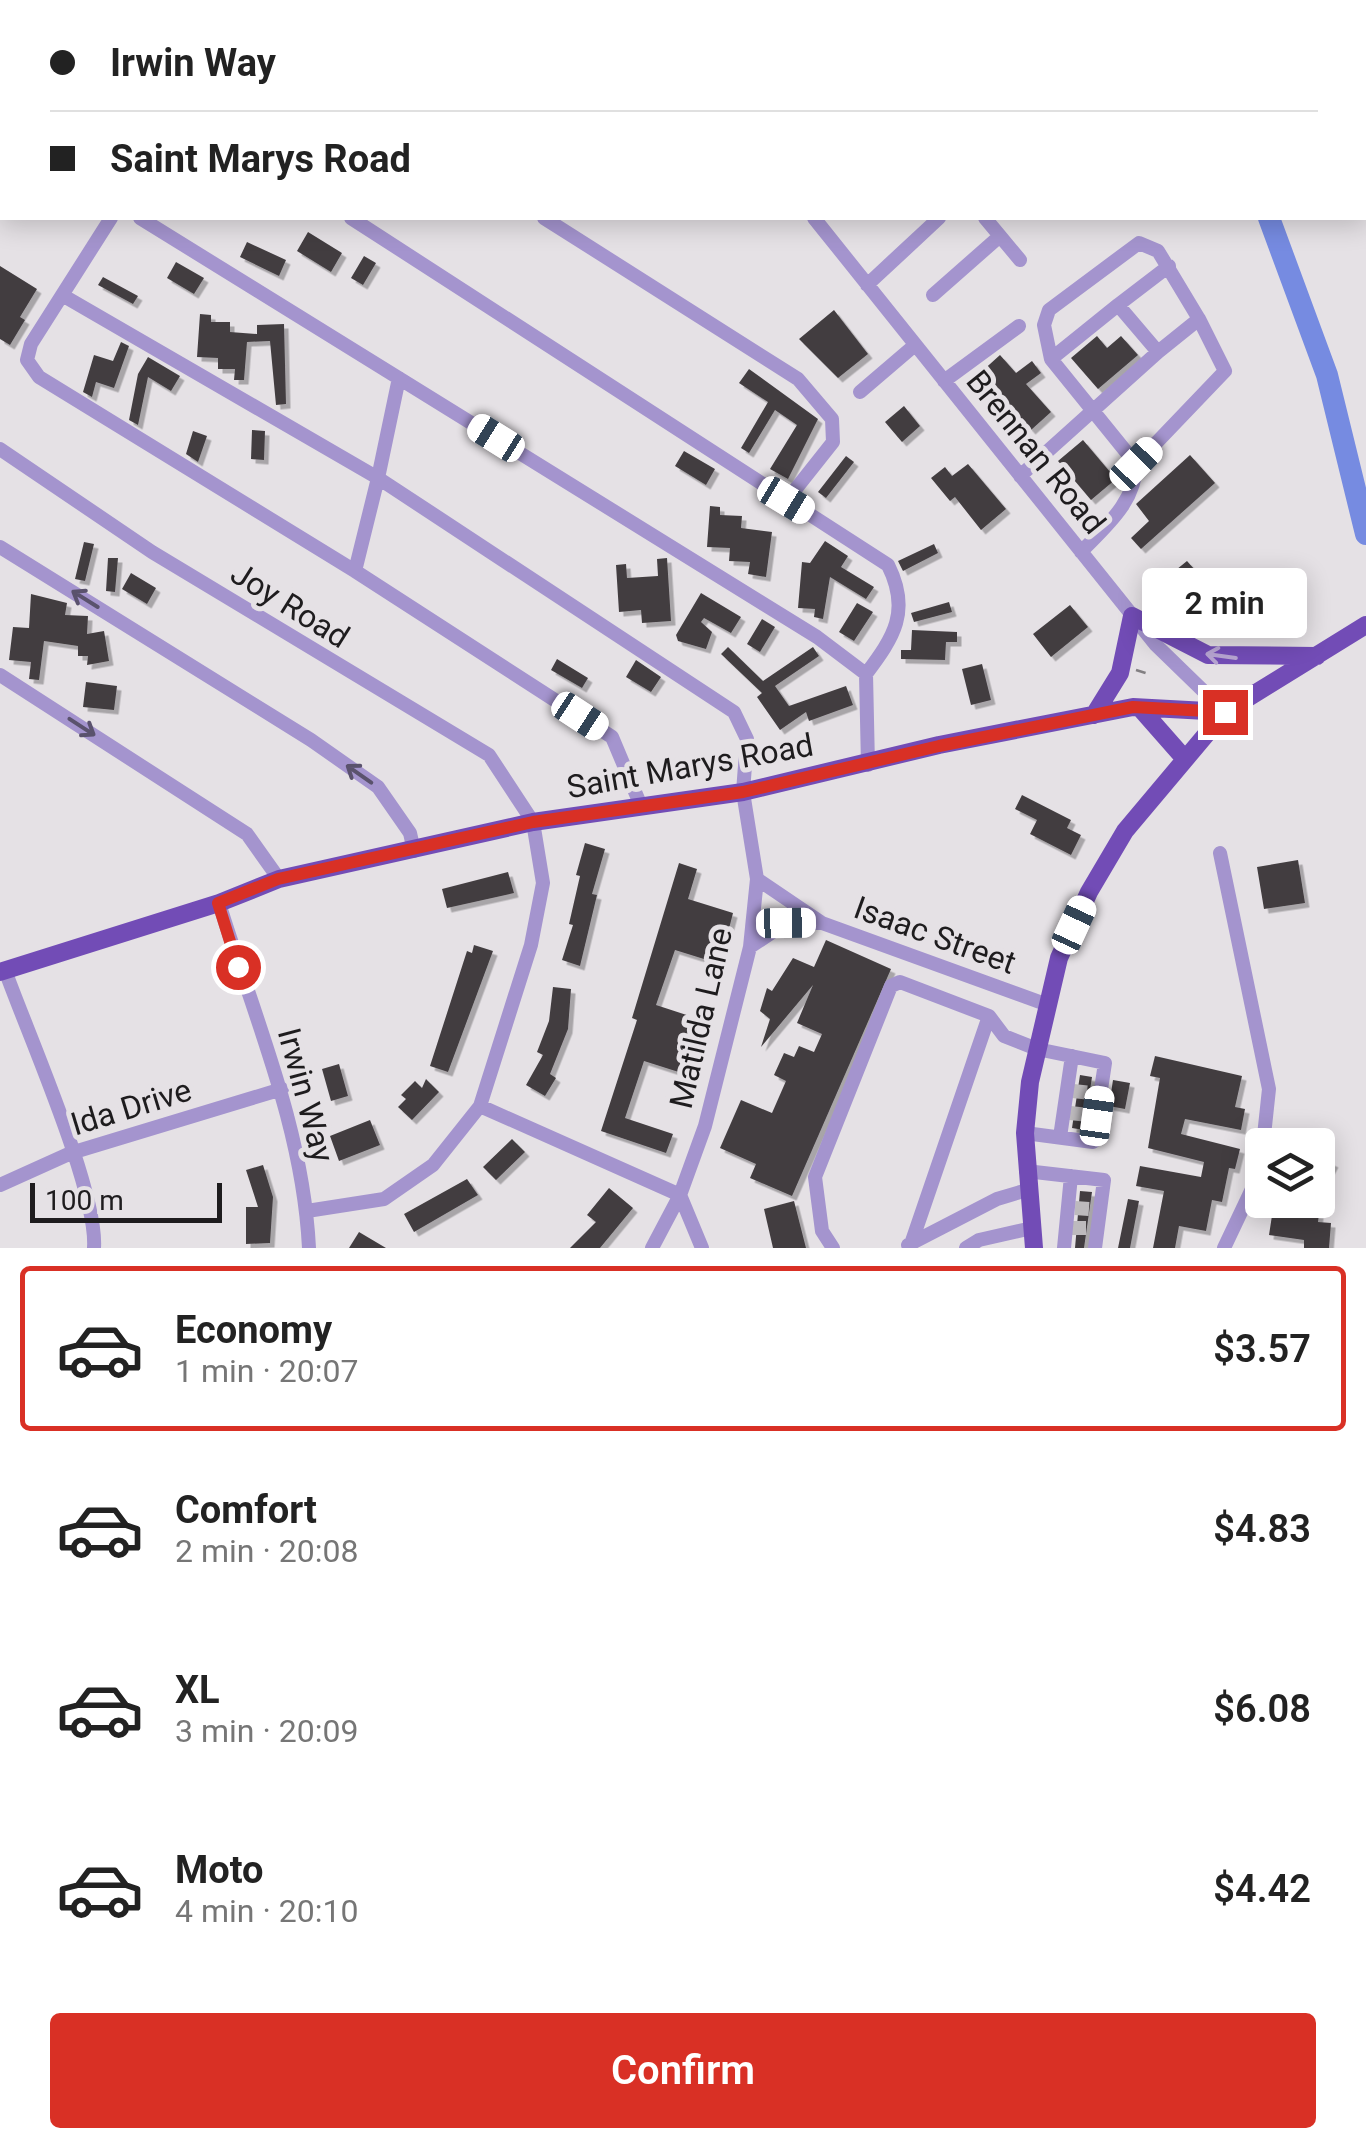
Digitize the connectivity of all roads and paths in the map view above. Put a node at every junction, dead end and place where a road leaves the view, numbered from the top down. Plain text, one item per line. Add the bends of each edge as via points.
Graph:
1 (110, 220) edge
2 (143, 220) edge
3 (354, 220) edge
4 (547, 220) edge
5 (816, 220) edge
6 (937, 220) edge
7 (987, 220) edge
8 (1000, 236) junction
9 (1020, 260) dead end
10 (1168, 266) junction
11 (867, 285) junction
12 (933, 294) dead end
13 (62, 296) junction
14 (1118, 305) junction
15 (1198, 319) junction
16 (1019, 326) dead end
17 (915, 345) junction
18 (1158, 352) junction
19 (1051, 358) junction
20 (399, 378) junction
21 (944, 381) junction
22 (860, 392) dead end
23 (1092, 414) junction
24 (0, 449) edge
25 (1136, 464) junction
26 (1020, 476) junction
27 (378, 478) junction
28 (786, 500) junction
29 (0, 547) edge
30 (1081, 552) junction
31 (355, 571) junction
32 (1132, 616) junction
33 (1366, 625) edge
34 (1318, 656) junction
35 (1130, 668) dead end
36 (0, 674) edge
37 (866, 674) junction
38 (1149, 674) dead end
39 (1140, 708) junction
40 (1225, 712) junction
41 (1094, 715) junction
42 (1184, 758) junction
43 (868, 764) junction
44 (743, 792) junction
45 (641, 806) junction
46 (533, 822) junction
47 (414, 850) junction
48 (1220, 853) dead end
49 (278, 879) junction
50 (757, 879) junction
51 (218, 903) junction
52 (822, 923) junction
53 (750, 947) junction
54 (4, 968) edge
55 (1048, 1005) junction
56 (989, 1016) junction
57 (1038, 1049) junction
58 (1072, 1056) junction
59 (282, 1089) junction
60 (480, 1106) junction
61 (1265, 1128) edge
62 (1025, 1133) junction
63 (1060, 1138) junction
64 (72, 1153) junction
65 (1026, 1171) junction
66 (1072, 1176) junction
67 (0, 1186) edge
68 (1027, 1190) junction
69 (680, 1195) junction
70 (1245, 1204) edge
71 (1083, 1208) junction
72 (307, 1211) junction
73 (1032, 1228) junction
74 (1081, 1228) junction
75 (907, 1246) edge
76 (94, 1248) edge
77 (309, 1248) edge
78 (652, 1248) edge
79 (702, 1248) edge
80 (834, 1248) edge
81 (966, 1248) edge
82 (1034, 1248) edge
83 (1064, 1248) edge
84 (1095, 1248) edge
85 (1224, 1248) edge

1 - 13 street
2 - 20 street
3 - 28 street
4 - 28 street via 798,379 832,419 833,442
5 - 11 street, Brennan Road
6 - 11 street
7 - 8 street
8 - 9 street
8 - 12 street
10 - 14 street
10 - 15 street
10 - 19 street via 1158,251 1139,243 1049,310 1044,324
11 - 17 street, Brennan Road
13 - 27 street, Matilda Lane
13 - 31 street via 31,344 27,360 40,376
14 - 18 street
14 - 19 street
15 - 18 street
15 - 25 street via 1225,371
16 - 21 street
17 - 21 street, Brennan Road
17 - 22 street
18 - 23 street
19 - 23 street
20 - 27 street
20 - 37 street via 817,637
21 - 26 street, Brennan Road
23 - 25 street
23 - 26 street
24 - 46 street, Joy Road via 152,552 490,755
25 - 30 street via 1136,482 1110,524
26 - 30 street, Brennan Road
27 - 31 street
27 - 44 street, Matilda Lane via 734,712 747,740
28 - 37 street via 888,565 898,584 898,628
47 -> 29 street via 378,786
30 - 32 street, Brennan Road
31 - 45 street via 612,737
34 -> 32 main road via 1208,655
32 - 40 street, Brennan Road
32 - 41 main road via 1120,672
33 - 34 main road
34 - 40 main road
35 - 38 path
36 -> 49 street via 247,834
37 - 43 street
39 - 40 main road, Saint Marys Road
39 - 41 main road, Saint Marys Road
39 - 42 main road
40 - 42 main road
41 - 43 main road, Saint Marys Road
42 - 55 main road via 1126,830 1089,892 1059,958
43 - 44 main road, Saint Marys Road
44 - 45 main road, Saint Marys Road
44 - 50 street, Matilda Lane
45 - 46 main road, Saint Marys Road
46 - 47 main road, Saint Marys Road
46 - 60 street via 543,882 531,945
47 - 49 main road, Saint Marys Road
48 - 61 street via 1269,1090
49 - 51 main road, Saint Marys Road
50 - 52 street
50 - 53 street, Matilda Lane
51 - 54 main road, Saint Marys Road
51 - 59 street, Irwin Way
52 - 53 street, Isaac Street via 786,923
52 - 55 street, Isaac Street
53 - 69 street, Matilda Lane
54 - 64 street
55 - 57 main road
56 - 57 street via 1004,1036
56 - 75 street
56 - 80 street via 900,982 891,986 815,1177 822,1231
57 - 58 street
57 - 62 main road
58 - 63 street
58 - 63 street via 1105,1062 1093,1142
59 - 64 street, Ida Drive
59 - 72 street, Irwin Way
60 - 69 street
60 - 72 street via 434,1165 384,1199
62 - 63 street
62 - 65 main road
64 - 67 street, Ida Drive
64 - 76 street via 96,1231
65 - 66 street
65 - 68 main road
66 - 71 street
66 - 71 street via 1104,1180
68 - 73 main road
68 - 75 street
69 - 78 street, Matilda Lane
69 - 79 street
70 - 85 street
71 - 74 street
71 - 74 street
72 - 77 street, Irwin Way
73 - 81 street
73 - 82 main road
74 - 83 street
74 - 84 street

